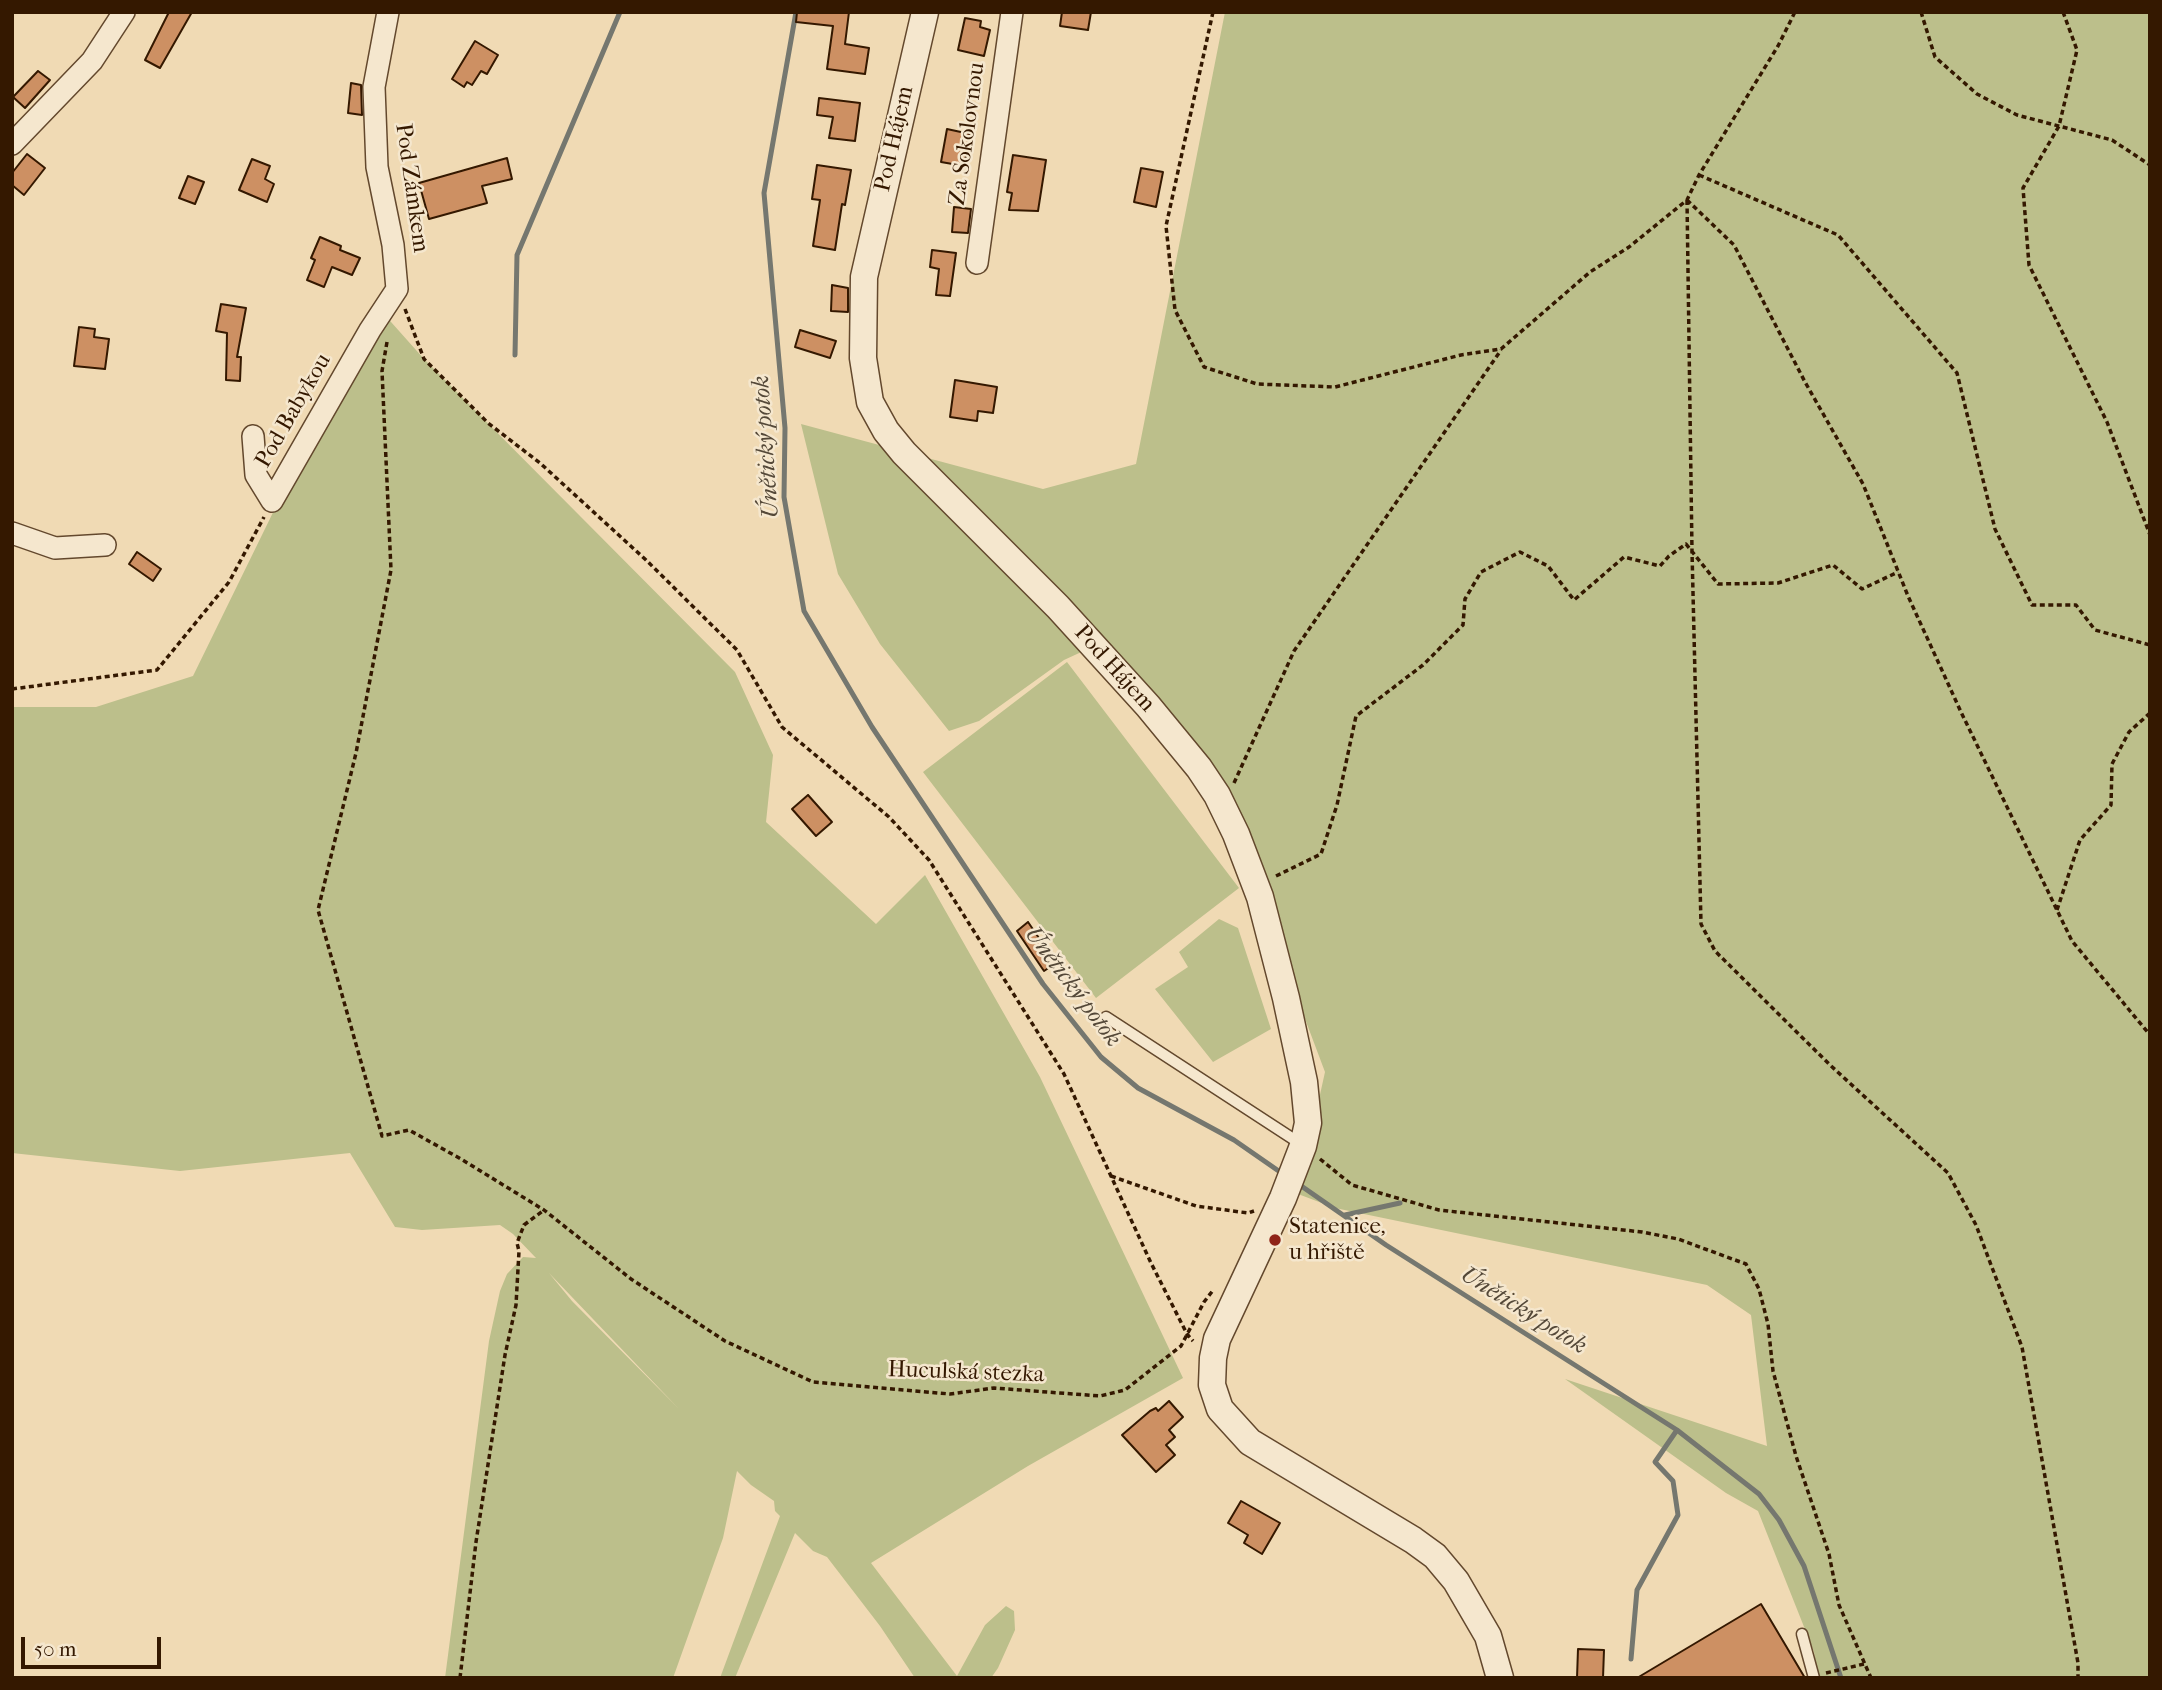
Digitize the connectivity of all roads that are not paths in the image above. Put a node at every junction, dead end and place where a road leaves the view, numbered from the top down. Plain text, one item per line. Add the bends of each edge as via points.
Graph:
1 (124, 12) edge
2 (388, 12) edge
3 (925, 12) edge
4 (1012, 12) edge
5 (12, 144) edge
6 (977, 262) dead end
7 (397, 289) joint
8 (253, 436) dead end
9 (12, 533) edge
10 (105, 545) dead end
11 (1106, 1017) dead end
12 (1305, 1154) junction
13 (1802, 1634) dead end
14 (1814, 1676) edge
15 (1500, 1678) edge

1 - 5 street via 92,61
2 - 7 street, Pod Zámkem via 373,87 377,167
3 - 12 street, Pod Hájem via 867,262 862,336 870,402 904,453 1058,607 1148,706 1199,768 1223,807 1256,886 1286,998 1304,1082
4 - 6 street, Za Sokolovnou
7 - 8 street, Pod Babykou via 272,501 256,475
9 - 10 street via 55,548
11 - 12 lane
12 - 15 street, Pod Hájem via 1224,1323 1213,1361 1212,1385 1220,1409 1250,1442 1435,1556 1456,1581 1488,1636
13 - 14 lane

